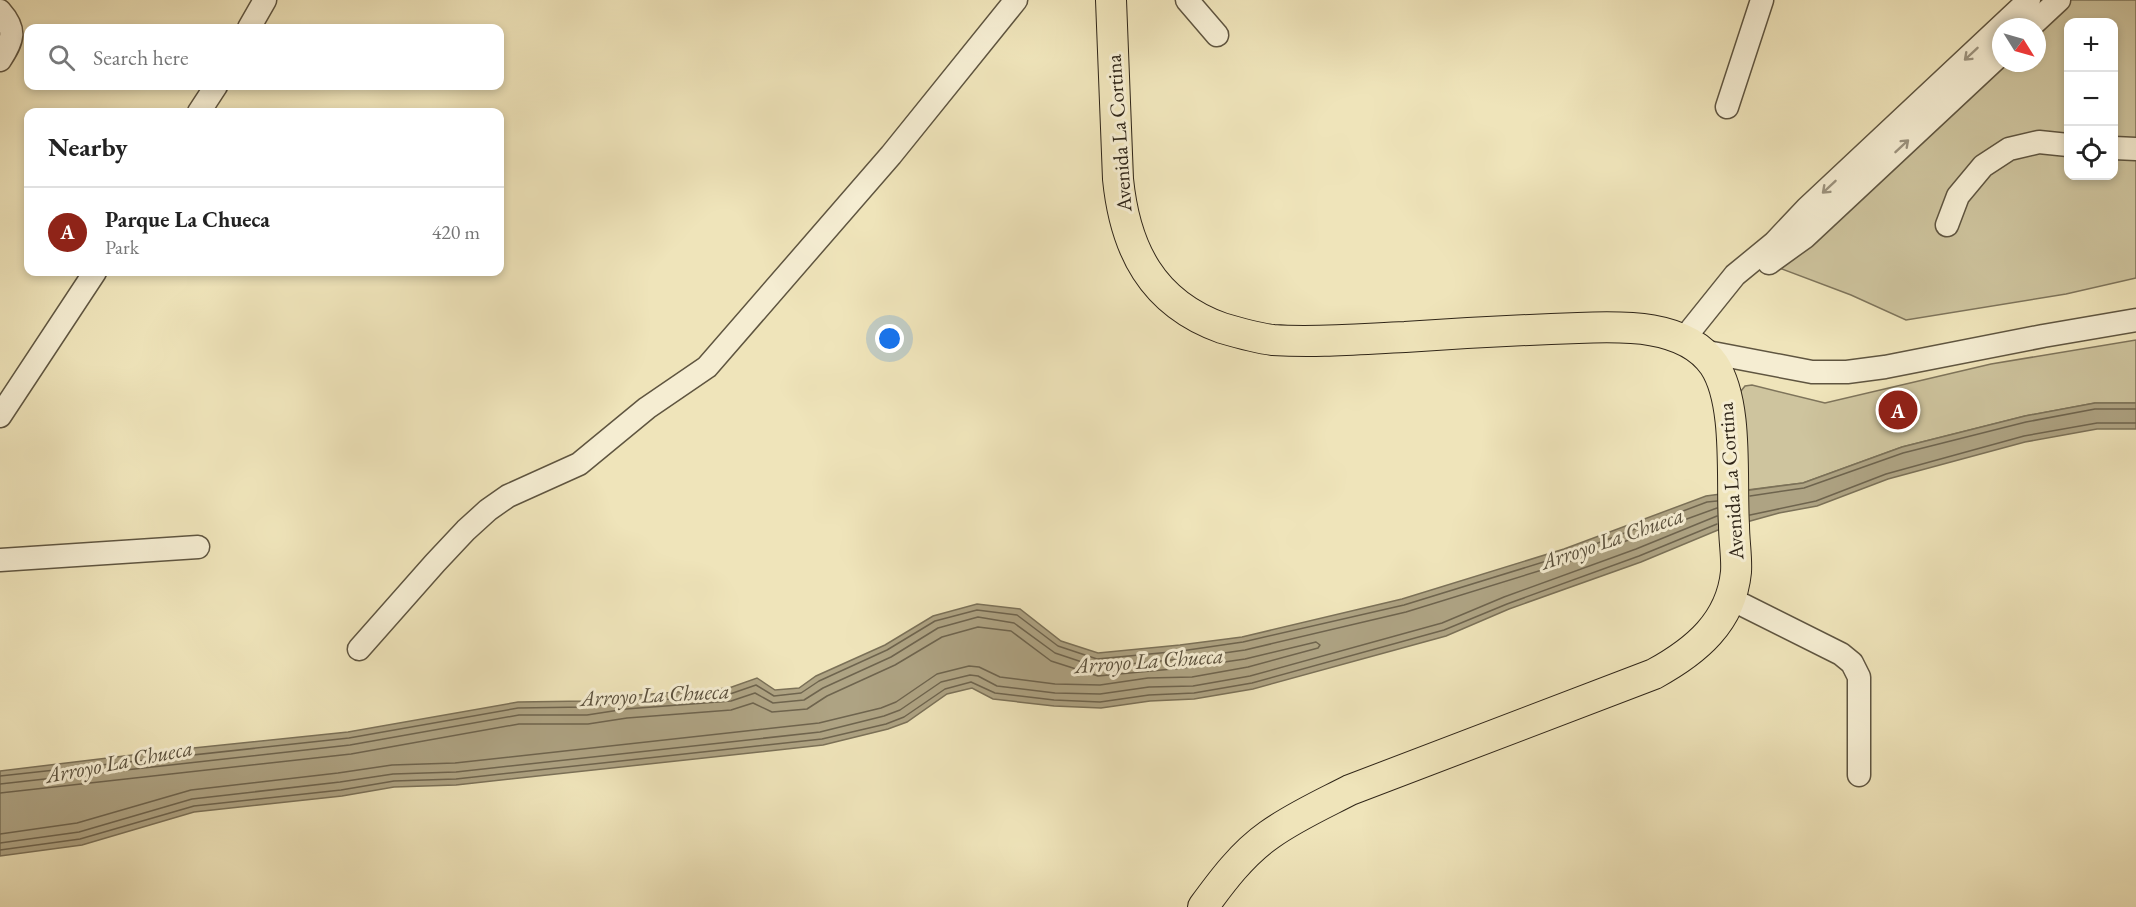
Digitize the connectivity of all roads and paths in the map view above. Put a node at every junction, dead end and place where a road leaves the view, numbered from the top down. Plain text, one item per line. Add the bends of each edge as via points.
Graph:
1 (265, 0) edge
2 (1016, 0) edge
3 (1111, 0) edge
4 (1187, 0) edge
5 (1762, 0) edge
6 (2030, 0) edge
7 (2059, 0) edge
8 (0, 11) edge
9 (2040, 18) edge
10 (251, 24) edge
11 (1217, 35) dead end
12 (0, 60) edge
13 (1992, 62) edge
14 (213, 90) edge
15 (1727, 107) dead end
16 (202, 108) edge
17 (2064, 144) edge
18 (2118, 148) edge
19 (2136, 150) edge
20 (1947, 225) dead end
21 (92, 276) edge
22 (2136, 320) edge
23 (1693, 346) junction
24 (0, 416) edge
25 (198, 547) dead end
26 (0, 561) edge
27 (1733, 585) junction
28 (359, 649) dead end
29 (1858, 775) dead end
30 (1203, 907) edge

1 - 10 street
2 - 28 street via 891,155 707,367 647,408 579,464 508,496 488,510
3 - 23 main road, Avenida La Cortina via 1120,208 1139,261 1153,282 1188,312 1240,334 1271,340 1625,326 1648,329
4 - 11 street
5 - 15 street
6 -> 23 street via 1774,243 1735,275
7 - 9 street
8 - 12 street via 12,32 11,43
23 -> 13 street via 1755,274 1805,237
14 - 16 street
17 - 20 street via 2039,142 2008,149 1983,166 1958,196
18 - 19 street
21 - 24 street
22 - 23 street via 1847,372 1812,372
23 - 27 main road, Avenida La Cortina via 1715,366 1730,414
25 - 26 street
27 - 29 street via 1852,663 1859,677
27 - 30 main road via 1724,614 1712,632 1681,659 1654,674 1350,790 1306,812 1269,835 1239,861

